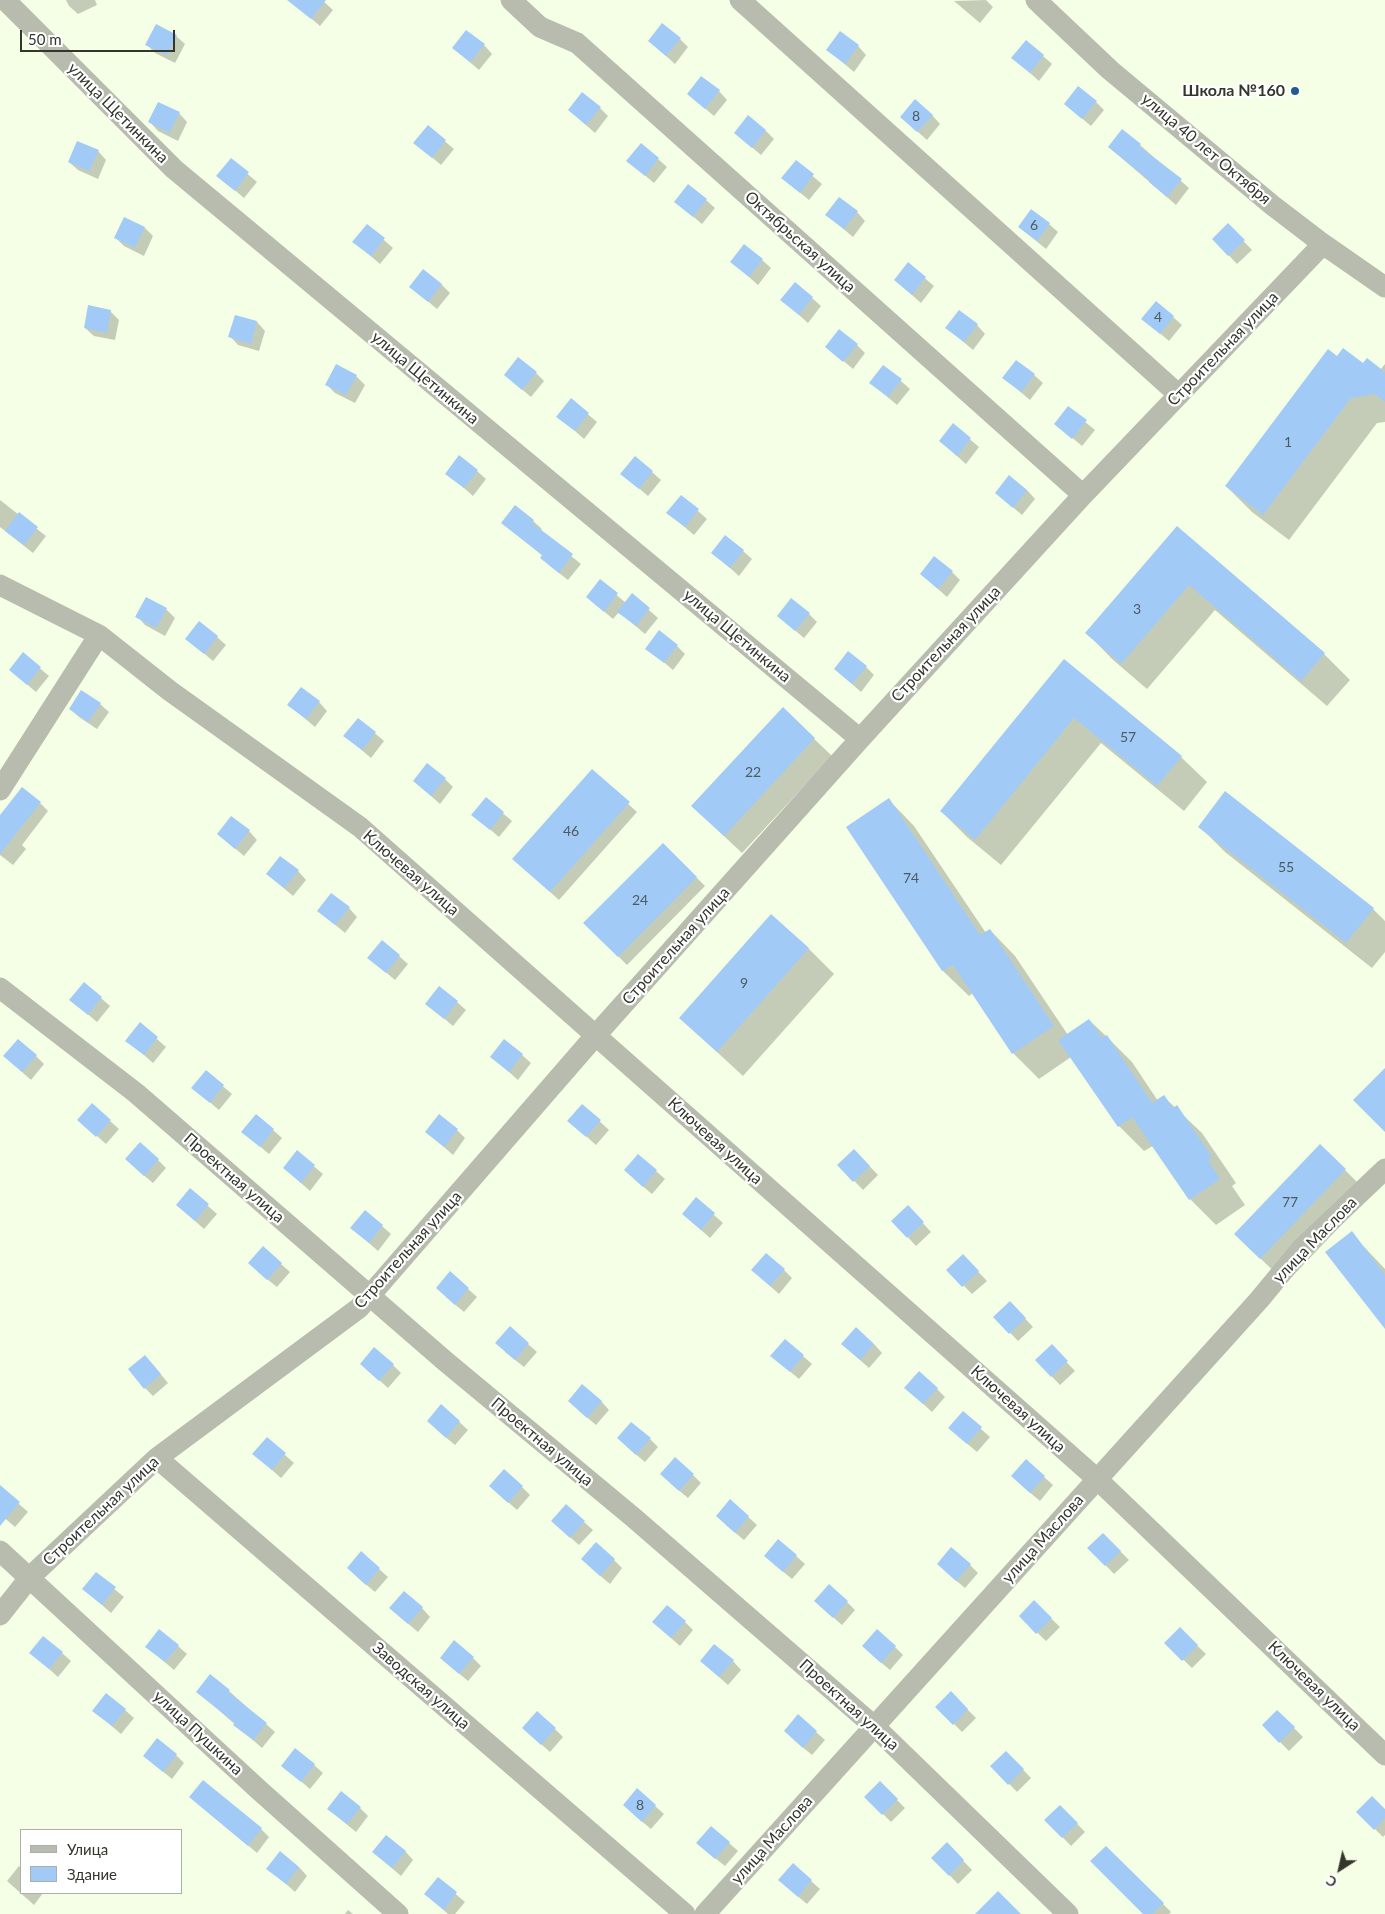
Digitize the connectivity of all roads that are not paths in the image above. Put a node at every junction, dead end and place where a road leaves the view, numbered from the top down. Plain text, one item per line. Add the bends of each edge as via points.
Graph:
1 (5, 0) edge
2 (511, 0) edge
3 (740, 0) edge
4 (1036, 0) edge
5 (1323, 244) junction
6 (1385, 287) edge
7 (1178, 396) junction
8 (1083, 495) junction
9 (0, 585) edge
10 (99, 635) junction
11 (860, 739) junction
12 (0, 790) edge
13 (0, 988) edge
14 (596, 1036) junction
15 (1385, 1169) edge
16 (370, 1296) junction
17 (157, 1458) junction
18 (1097, 1479) junction
19 (0, 1551) edge
20 (30, 1577) junction
21 (0, 1615) edge
22 (875, 1726) junction
23 (1385, 1754) edge
24 (398, 1914) edge
25 (685, 1914) edge
26 (705, 1914) edge
27 (1068, 1914) edge

1 - 11 street, улица Щетинкина via 174,169
2 - 8 street, Октябрьская улица via 540,27 577,42
3 - 7 street
4 - 5 street, улица 40 лет Октября via 1110,70
5 - 6 street, улица 40 лет Октября
5 - 7 street, Строительная улица
7 - 8 street, Строительная улица
8 - 11 street, Строительная улица
9 - 10 street, Ключевая улица
10 - 12 street
10 - 14 street, Ключевая улица via 170,691 360,827
11 - 14 street, Строительная улица
13 - 16 street, Проектная улица via 136,1093
14 - 16 street, Строительная улица
14 - 18 street, Ключевая улица
15 - 18 street, улица Маслова via 1302,1248
16 - 17 street, Строительная улица via 359,1308
16 - 22 street, Проектная улица
17 - 20 street, Строительная улица
17 - 25 street, Заводская улица
18 - 22 street, улица Маслова
18 - 23 street, Ключевая улица
19 - 20 street, улица Пушкина
20 - 21 street, Строительная улица
20 - 24 street, улица Пушкина
22 - 26 street, улица Маслова
22 - 27 street, Проектная улица

